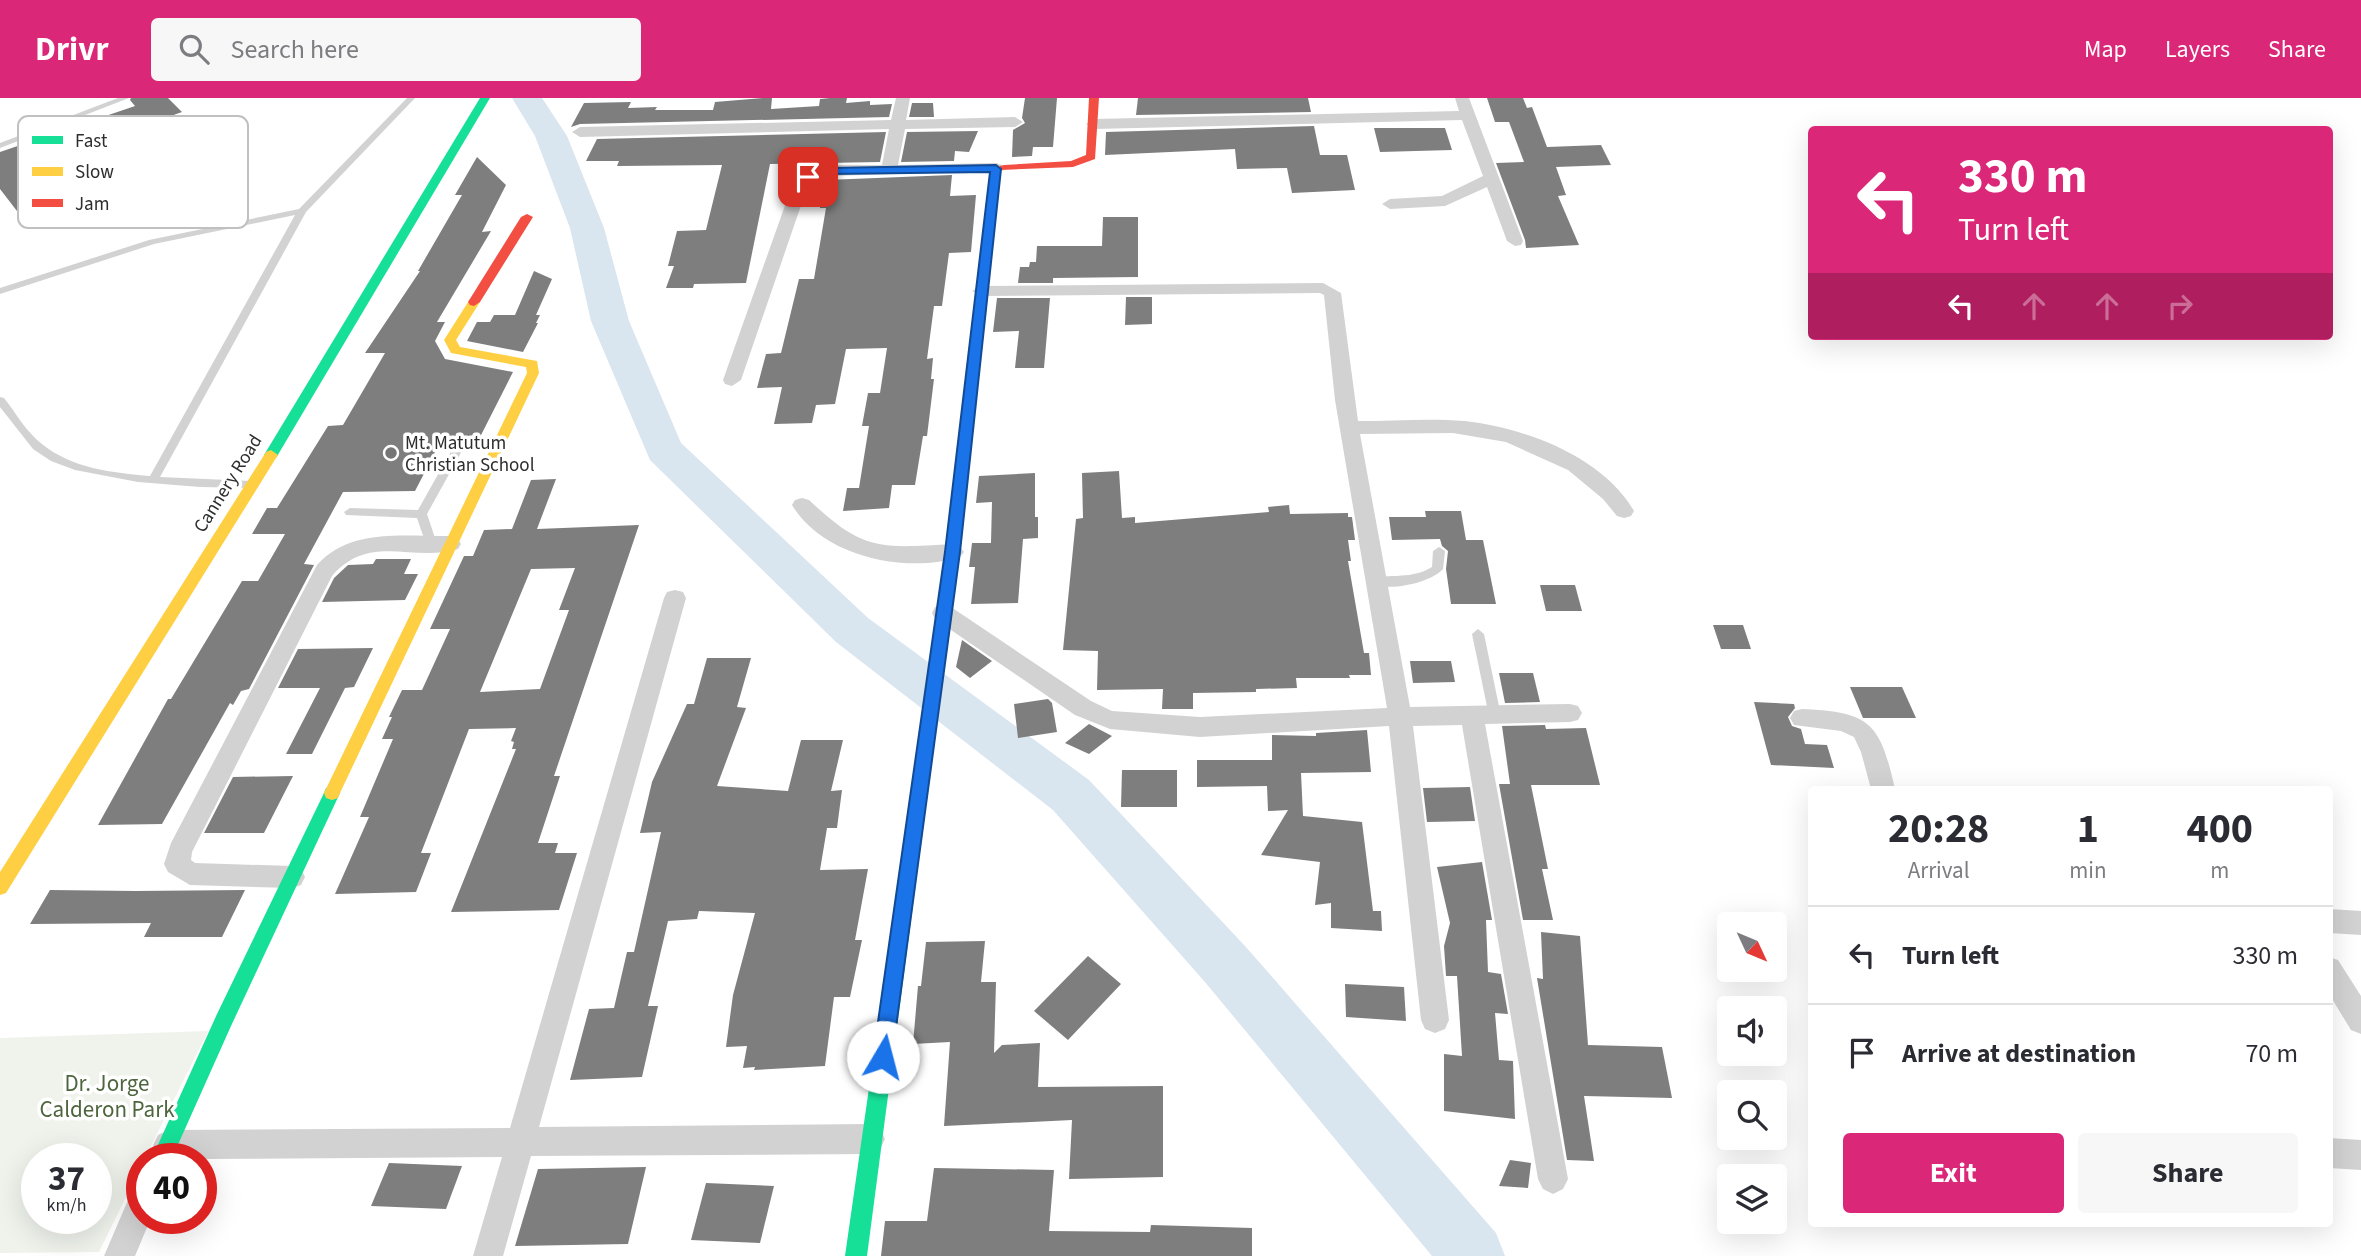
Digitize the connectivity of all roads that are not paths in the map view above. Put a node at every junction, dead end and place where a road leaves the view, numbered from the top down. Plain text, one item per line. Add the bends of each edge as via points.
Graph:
1 (125, 98) edge
2 (411, 98) edge
3 (485, 98) edge
4 (903, 98) edge
5 (1094, 98) edge
6 (1462, 98) edge
7 (1468, 115) junction
8 (78, 116) edge
9 (1015, 122) dead end
10 (1094, 124) junction
11 (897, 125) junction
12 (580, 132) dead end
13 (18, 139) edge
14 (0, 146) edge
15 (996, 169) junction
16 (889, 172) junction
17 (1492, 178) junction
18 (1390, 204) dead end
19 (302, 211) junction
20 (527, 217) dead end
21 (248, 222) edge
22 (220, 228) edge
23 (1515, 241) dead end
24 (0, 291) edge
25 (981, 291) junction
26 (732, 380) dead end
27 (0, 400) edge
28 (1350, 428) junction
29 (458, 449) dead end
30 (154, 478) junction
31 (251, 485) junction
32 (802, 505) dead end
33 (1624, 511) dead end
34 (350, 512) dead end
35 (421, 514) junction
36 (441, 544) junction
37 (1439, 551) dead end
38 (953, 552) junction
39 (1376, 581) junction
40 (675, 598) dead end
41 (943, 613) junction
42 (1478, 634) dead end
43 (1570, 713) dead end
44 (1483, 716) junction
45 (1400, 718) junction
46 (1802, 718) dead end
47 (1882, 786) edge
48 (292, 877) junction
49 (0, 887) edge
50 (2333, 921) edge
51 (2361, 923) edge
52 (2334, 983) edge
53 (1435, 1020) dead end
54 (2361, 1021) edge
55 (870, 1139) junction
56 (169, 1143) edge
57 (519, 1143) junction
58 (217, 1151) edge
59 (2333, 1153) edge
60 (2361, 1155) edge
61 (1553, 1179) dead end
62 (129, 1234) edge
63 (119, 1256) edge
64 (488, 1256) edge
65 (856, 1256) edge

1 - 8 lane
2 - 19 lane
3 - 31 street, Cannery Road
4 - 11 street
5 - 10 street
6 - 7 street
7 - 10 street
7 - 17 street
9 - 11 street
10 - 15 street via 1091,157 1084,161
11 - 12 street
11 - 16 street
13 - 14 lane
15 - 16 street
15 - 25 street
16 - 26 street via 829,171 801,183
17 - 18 street via 1445,201
17 - 23 street
19 - 21 lane
19 - 30 lane
20 - 36 street via 450,340 454,350 534,367
22 - 24 lane via 152,242
25 - 28 street via 1328,289
25 - 38 street
27 - 30 lane via 38,447 59,461 112,475
28 - 33 street via 1438,427 1511,438 1598,480
28 - 39 street
29 - 35 lane
30 - 31 lane
31 - 49 street, Cannery Road
32 - 38 street via 828,532 862,550 903,555
34 - 35 lane
35 - 36 lane
36 - 48 street
36 - 48 street via 362,545 329,565 177,864 190,874
37 - 39 lane via 1437,569 1429,576
38 - 41 street
39 - 45 street
40 - 57 street
41 - 45 street via 1083,709 1110,720 1200,726
41 - 55 street
42 - 44 lane
43 - 44 street
44 - 45 street
44 - 61 street
45 - 53 street
46 - 47 street via 1841,719 1862,729 1871,741
48 - 56 street
50 - 51 street
52 - 54 street
55 - 57 street
55 - 65 street
57 - 58 street
57 - 64 street
59 - 60 street
62 - 63 street

